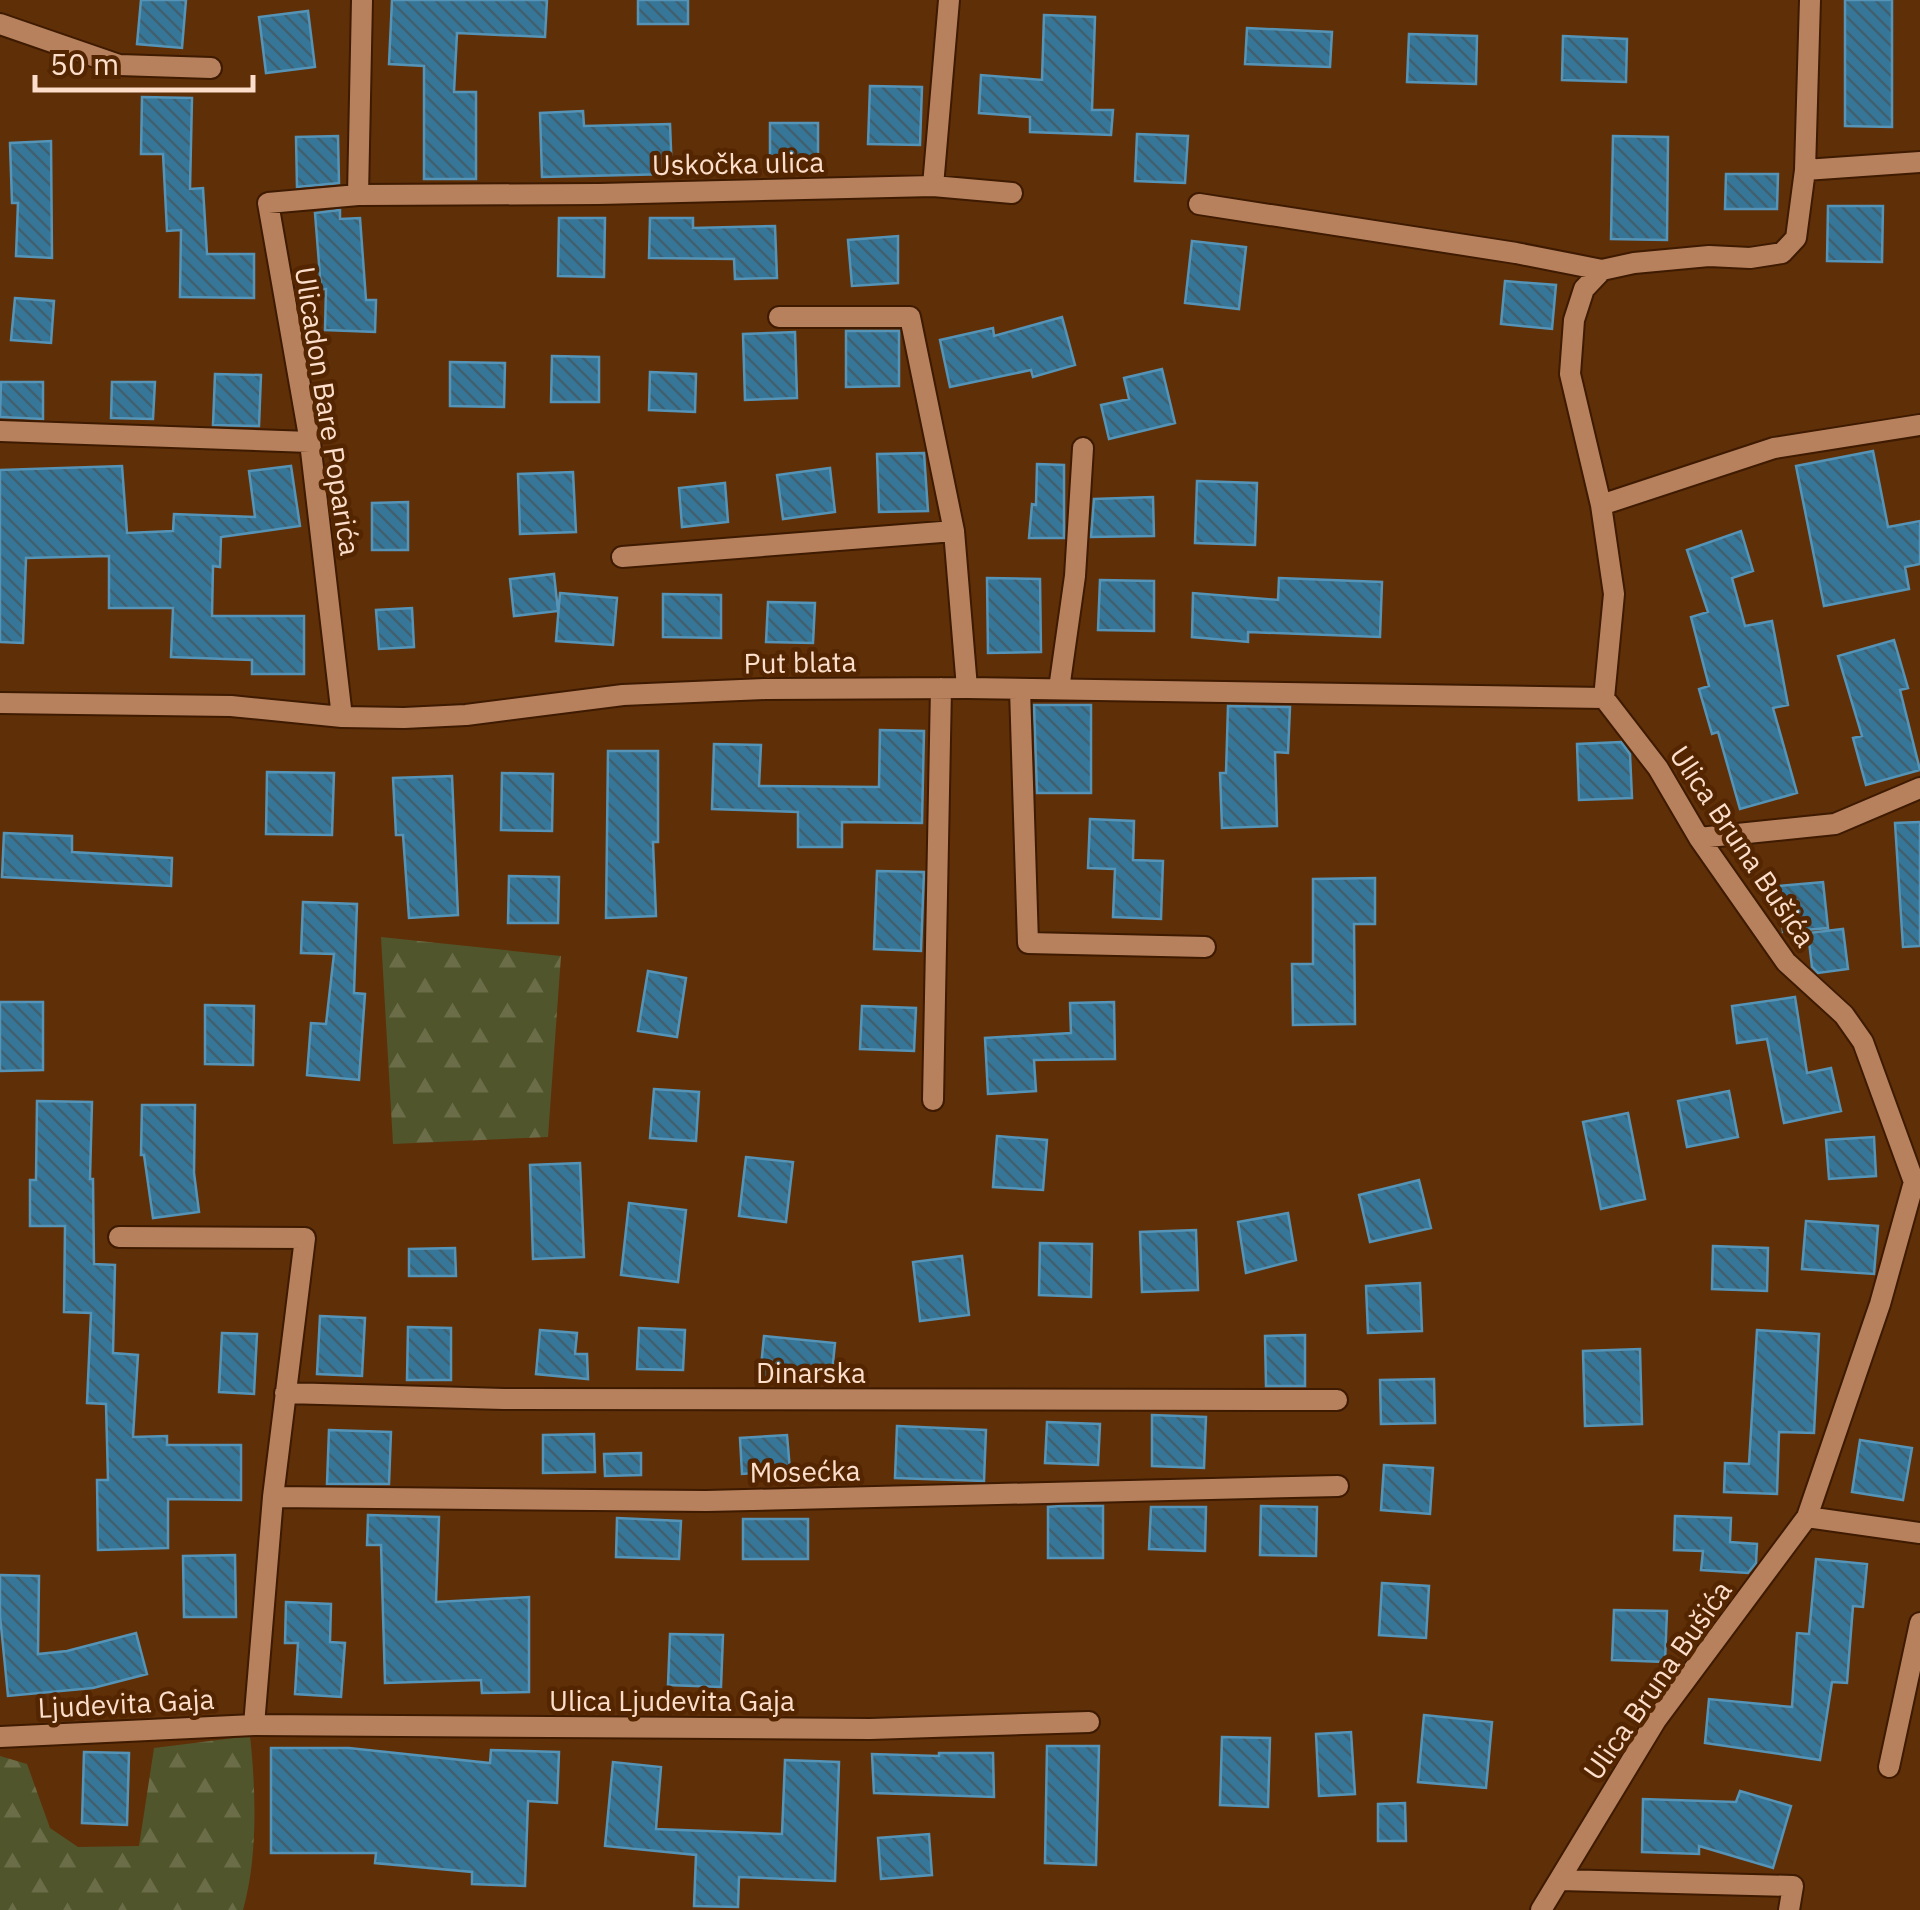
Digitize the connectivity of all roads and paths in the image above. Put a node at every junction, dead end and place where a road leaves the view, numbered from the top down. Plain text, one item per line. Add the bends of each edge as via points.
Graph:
1 (362, 0) edge
2 (950, 0) edge
3 (1810, 0) edge
4 (0, 24) edge
5 (211, 68) dead end
6 (1920, 162) edge
7 (1806, 170) junction
8 (933, 186) junction
9 (1012, 192) dead end
10 (358, 195) junction
11 (1199, 204) dead end
12 (1602, 270) junction
13 (780, 317) dead end
14 (1920, 425) edge
15 (0, 431) edge
16 (310, 442) junction
17 (1083, 448) dead end
18 (1600, 505) junction
19 (954, 531) junction
20 (622, 557) dead end
21 (941, 688) junction
22 (968, 688) junction
23 (1059, 689) junction
24 (1020, 690) junction
25 (1604, 698) junction
26 (0, 703) edge
27 (342, 717) junction
28 (1920, 788) edge
29 (1700, 838) junction
30 (1205, 947) dead end
31 (932, 1100) dead end
32 (1917, 1182) edge
33 (118, 1237) dead end
34 (285, 1393) junction
35 (1337, 1400) dead end
36 (1338, 1486) dead end
37 (274, 1496) junction
38 (1807, 1517) junction
39 (1920, 1533) edge
40 (1920, 1623) edge
41 (1089, 1722) dead end
42 (254, 1725) junction
43 (0, 1737) edge
44 (1889, 1767) dead end
45 (1560, 1880) junction
46 (1542, 1910) edge
47 (1788, 1910) edge

1 - 10 street
2 - 8 street
3 - 7 street
4 - 5 street via 119,65
6 - 7 street
7 - 12 street via 1796,238 1782,253
8 - 9 street, Uskočka ulica
8 - 10 street, Uskočka ulica
10 - 16 street, Ulicadon Bare Poparića via 268,203
11 - 12 street
12 - 18 street via 1584,288 1574,320 1570,374
13 - 19 street via 910,317
14 - 18 street via 1774,448
15 - 16 street
16 - 27 street, Ulicadon Bare Poparića
17 - 23 street
18 - 25 street via 1614,594
19 - 20 street
19 - 22 street
21 - 22 street, Put blata
21 - 27 street, Put blata via 623,695 466,715
21 - 31 street
22 - 24 street, Put blata
23 - 24 street, Put blata
23 - 25 street, Put blata
24 - 30 street via 1028,942
25 - 29 street, Ulica Bruna Bušića
26 - 27 street, Put blata via 231,706
28 - 29 street via 1835,824
29 - 32 street, Ulica Bruna Bušića via 1786,962 1844,1014 1863,1042
32 - 38 street, Ulica Bruna Bušića
33 - 34 street via 305,1238
34 - 35 street, Dinarska
34 - 37 street
36 - 37 street, Mosećka via 706,1501
37 - 42 street
38 - 39 street
38 - 45 street, Ulica Bruna Bušića via 1656,1720
40 - 44 street
41 - 42 street, Ulica Ljudevita Gaja via 870,1728
42 - 43 street, Ljudevita Gaja
45 - 46 street, Ulica Bruna Bušića
45 - 47 street via 1793,1886

